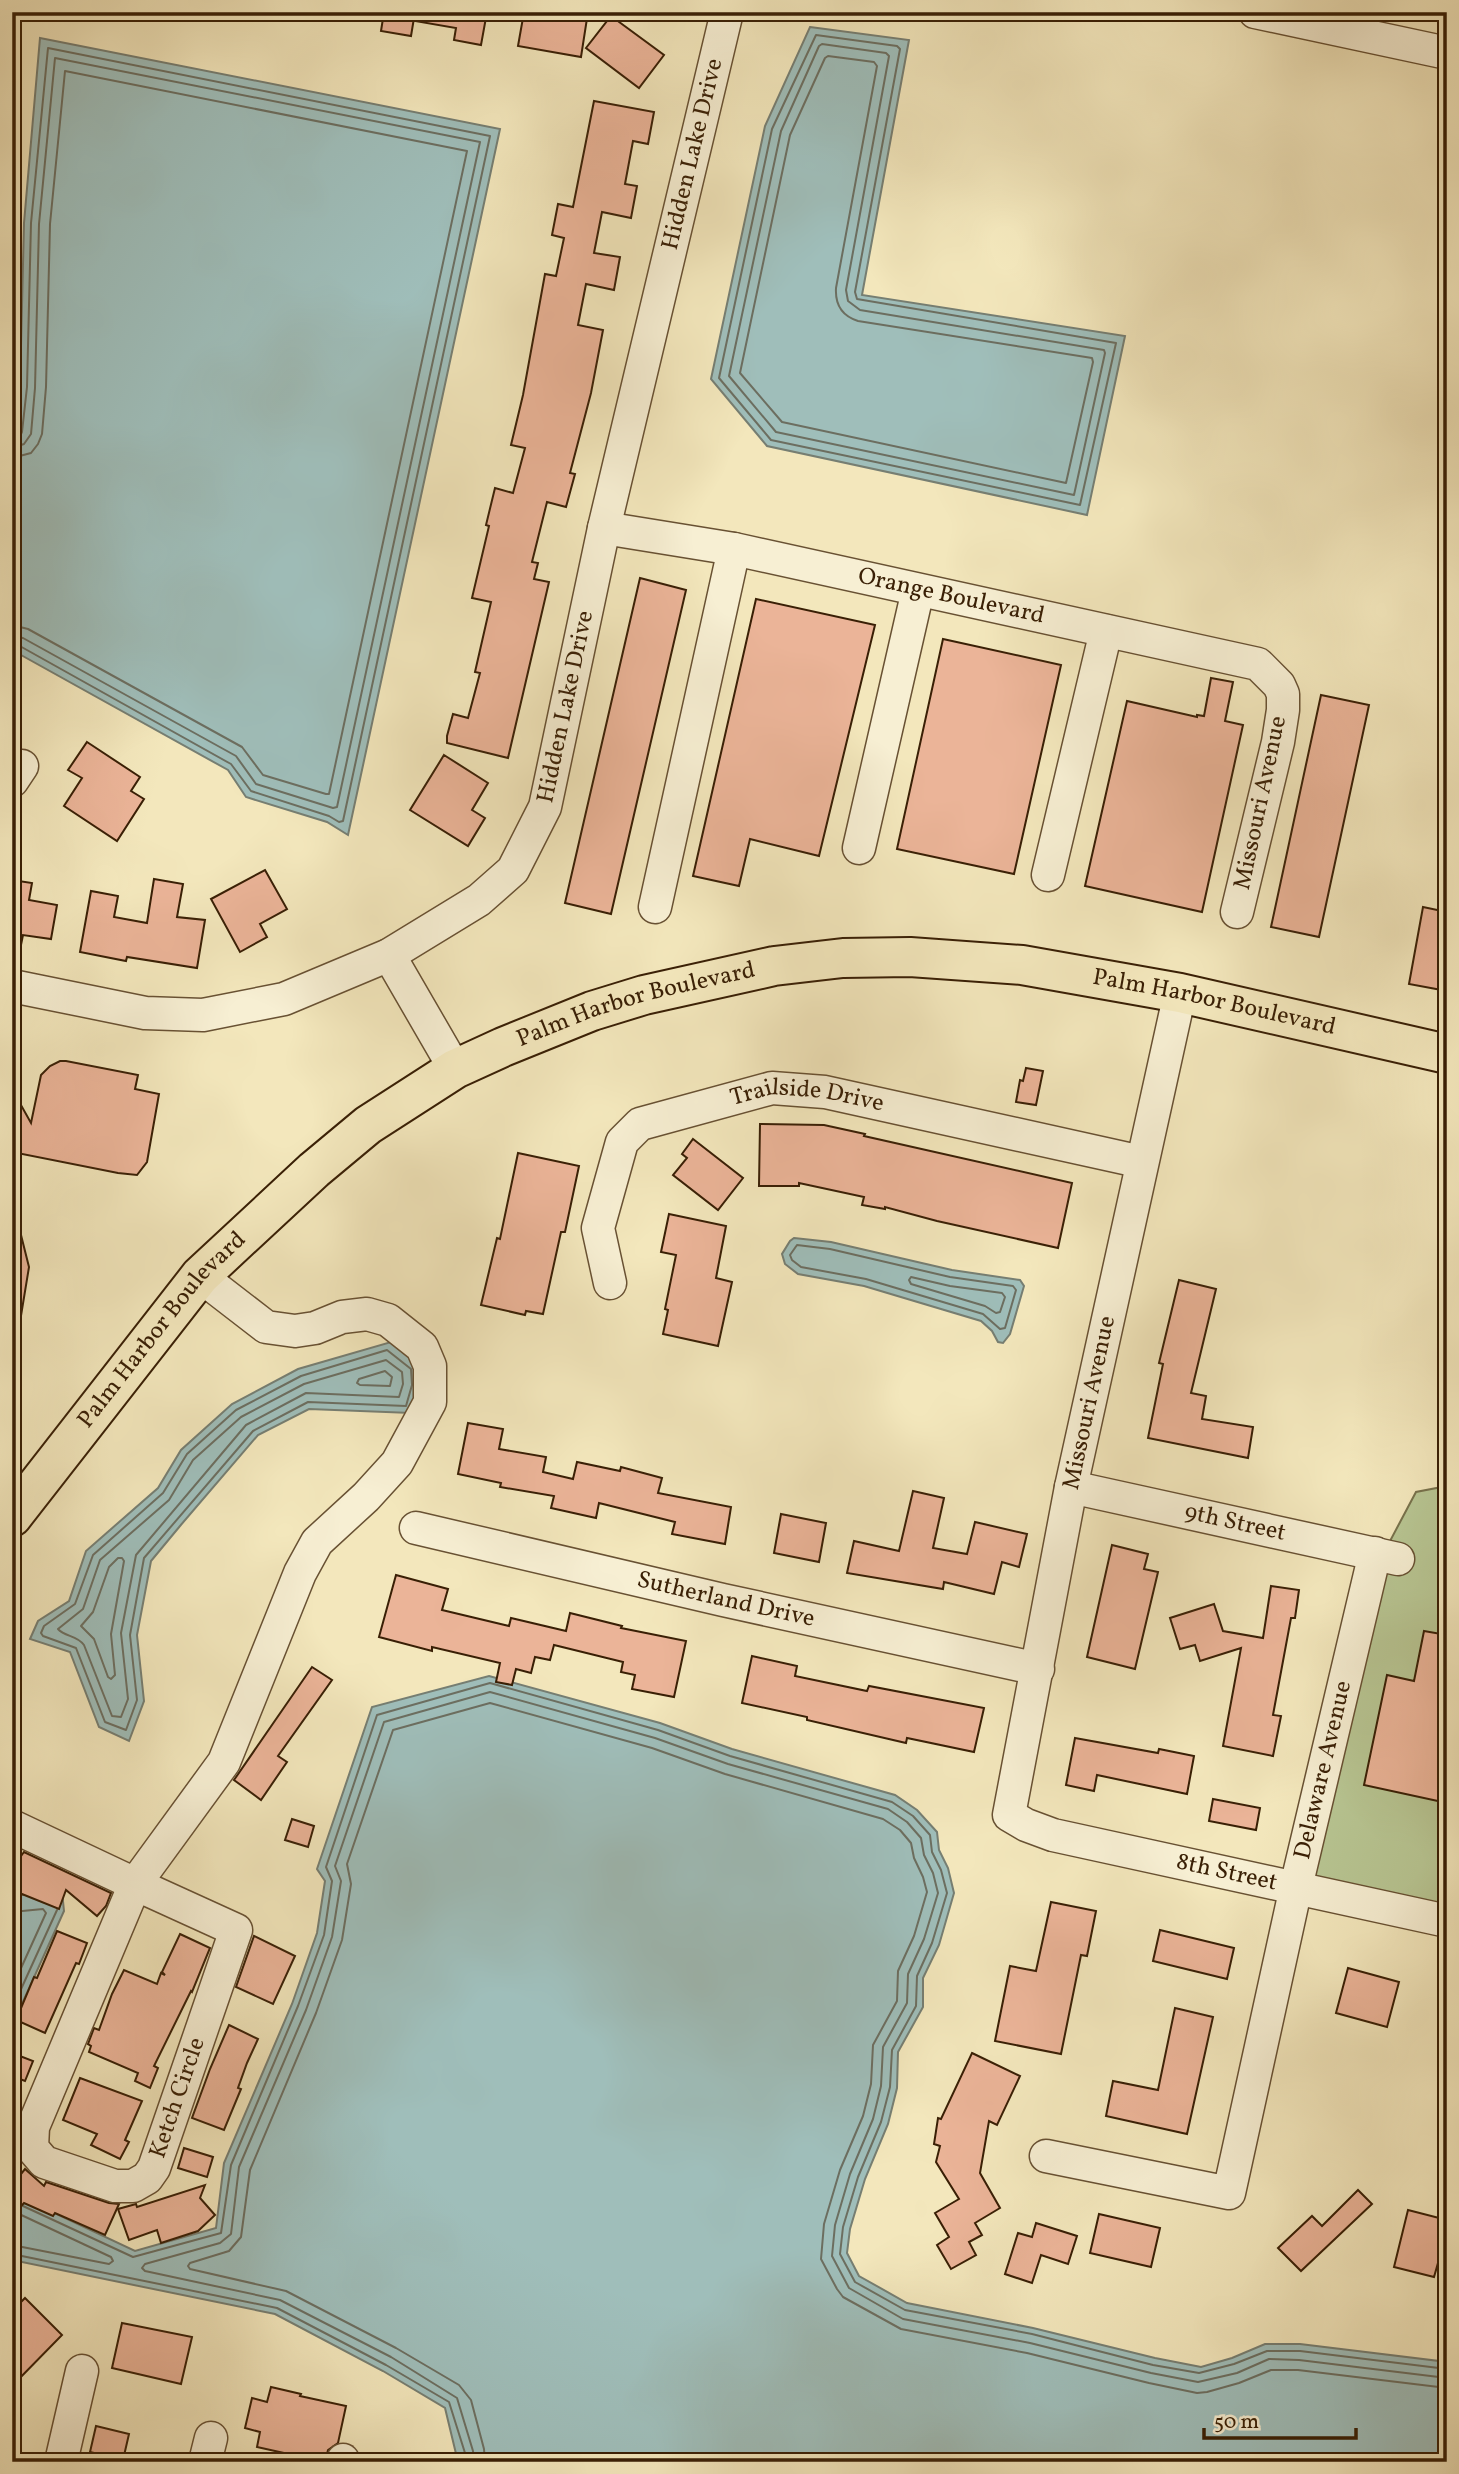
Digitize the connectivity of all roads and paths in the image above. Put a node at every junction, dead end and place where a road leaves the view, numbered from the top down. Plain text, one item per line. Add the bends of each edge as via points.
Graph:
1 (727, 12) edge
2 (1255, 12) edge
3 (1447, 53) edge
4 (604, 528) junction
5 (734, 550) junction
6 (918, 590) junction
7 (1106, 631) junction
8 (1283, 694) joint
9 (859, 848) dead end
10 (1048, 875) dead end
11 (655, 907) dead end
12 (1237, 912) dead end
13 (389, 955) junction
14 (12, 986) edge
15 (1180, 993) junction
16 (1447, 1054) edge
17 (455, 1069) junction
18 (1142, 1162) junction
19 (200, 1276) junction
20 (610, 1283) dead end
21 (1072, 1487) junction
22 (12, 1517) edge
23 (416, 1528) dead end
24 (1387, 1556) joint
25 (1038, 1669) junction
26 (1009, 1815) joint
27 (12, 1826) edge
28 (135, 1884) junction
29 (1296, 1887) junction
30 (1447, 1921) edge
31 (1046, 2156) dead end
32 (82, 2371) dead end
33 (61, 2462) edge

1 - 4 street, Hidden Lake Drive
2 - 3 street
4 - 5 street, Orange Boulevard
4 - 13 street, Hidden Lake Drive via 545,807 513,870 478,900
5 - 6 street, Orange Boulevard
5 - 11 street
6 - 7 street, Orange Boulevard
6 - 9 street
7 - 8 street, Orange Boulevard via 1258,664
7 - 10 street
8 - 12 street, Missouri Avenue via 1278,742
13 - 14 street, Hidden Lake Drive via 284,999 203,1015 145,1013
13 - 17 street
15 - 16 main road, Palm Harbor Boulevard
15 - 17 main road, Palm Harbor Boulevard via 1021,965 910,957 843,958 774,966 643,995 592,1011
15 - 18 street, Missouri Avenue
17 - 19 main road, Palm Harbor Boulevard via 368,1125
18 - 20 street, Trailside Drive via 825,1092 772,1088 640,1124 622,1142 598,1228
18 - 21 street, Missouri Avenue
19 - 22 main road, Palm Harbor Boulevard
19 - 28 street via 266,1326 295,1331 367,1314 388,1320 422,1347 430,1366 430,1402 397,1463 317,1542 300,1573 224,1762
21 - 24 street, 9th Street
21 - 25 street, Missouri Avenue
23 - 25 street, Sutherland Drive
24 - 29 street, Delaware Avenue
25 - 26 street, Missouri Avenue
26 - 29 street, 8th Street via 1053,1835
27 - 28 street, Ketch Circle
28 - 28 street, Ketch Circle via 33,2127 33,2148 44,2162 115,2186 133,2186 154,2168 236,1930
29 - 30 street, 8th Street
29 - 31 street, Delaware Avenue via 1229,2193
32 - 33 street

